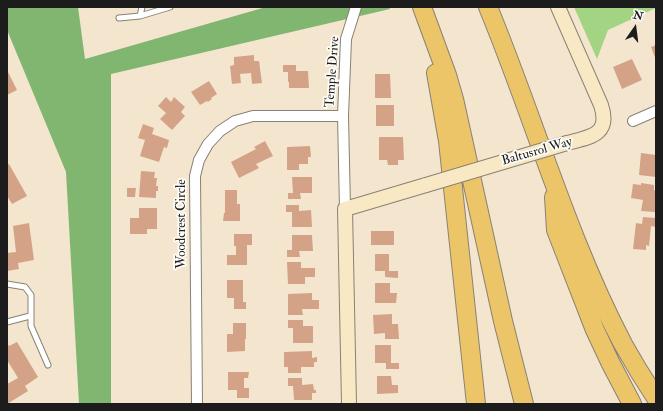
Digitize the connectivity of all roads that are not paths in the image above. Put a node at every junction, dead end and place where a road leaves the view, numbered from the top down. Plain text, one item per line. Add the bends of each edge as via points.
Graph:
1 (142, 7) edge
2 (170, 7) edge
3 (356, 7) edge
4 (488, 7) edge
5 (558, 7) edge
6 (423, 10) edge
7 (140, 16) junction
8 (119, 18) dead end
9 (656, 111) edge
10 (343, 116) junction
11 (633, 121) dead end
12 (552, 176) junction
13 (345, 209) junction
14 (7, 284) edge
15 (30, 316) junction
16 (7, 322) edge
17 (48, 366) dead end
18 (656, 398) edge
19 (197, 404) edge
20 (349, 404) edge
21 (476, 404) edge
22 (524, 404) edge
23 (632, 404) edge

1 - 7 lane
2 - 7 lane
3 - 10 street, Temple Drive via 346,39
4 - 12 highway
5 - 13 street, Baltusrol Way, bridge via 604,114 599,132
6 - 21 highway via 448,141
6 - 22 highway via 454,99
7 - 8 lane
9 - 11 street
10 - 13 street
10 - 19 street, Woodcrest Circle via 253,116 241,119 220,131 208,144 199,160 194,176
12 - 18 highway via 608,313 631,358
12 - 23 highway via 556,230 595,330
13 - 20 street
14 - 15 lane via 25,287 28,291
15 - 16 lane
15 - 17 lane via 31,326

